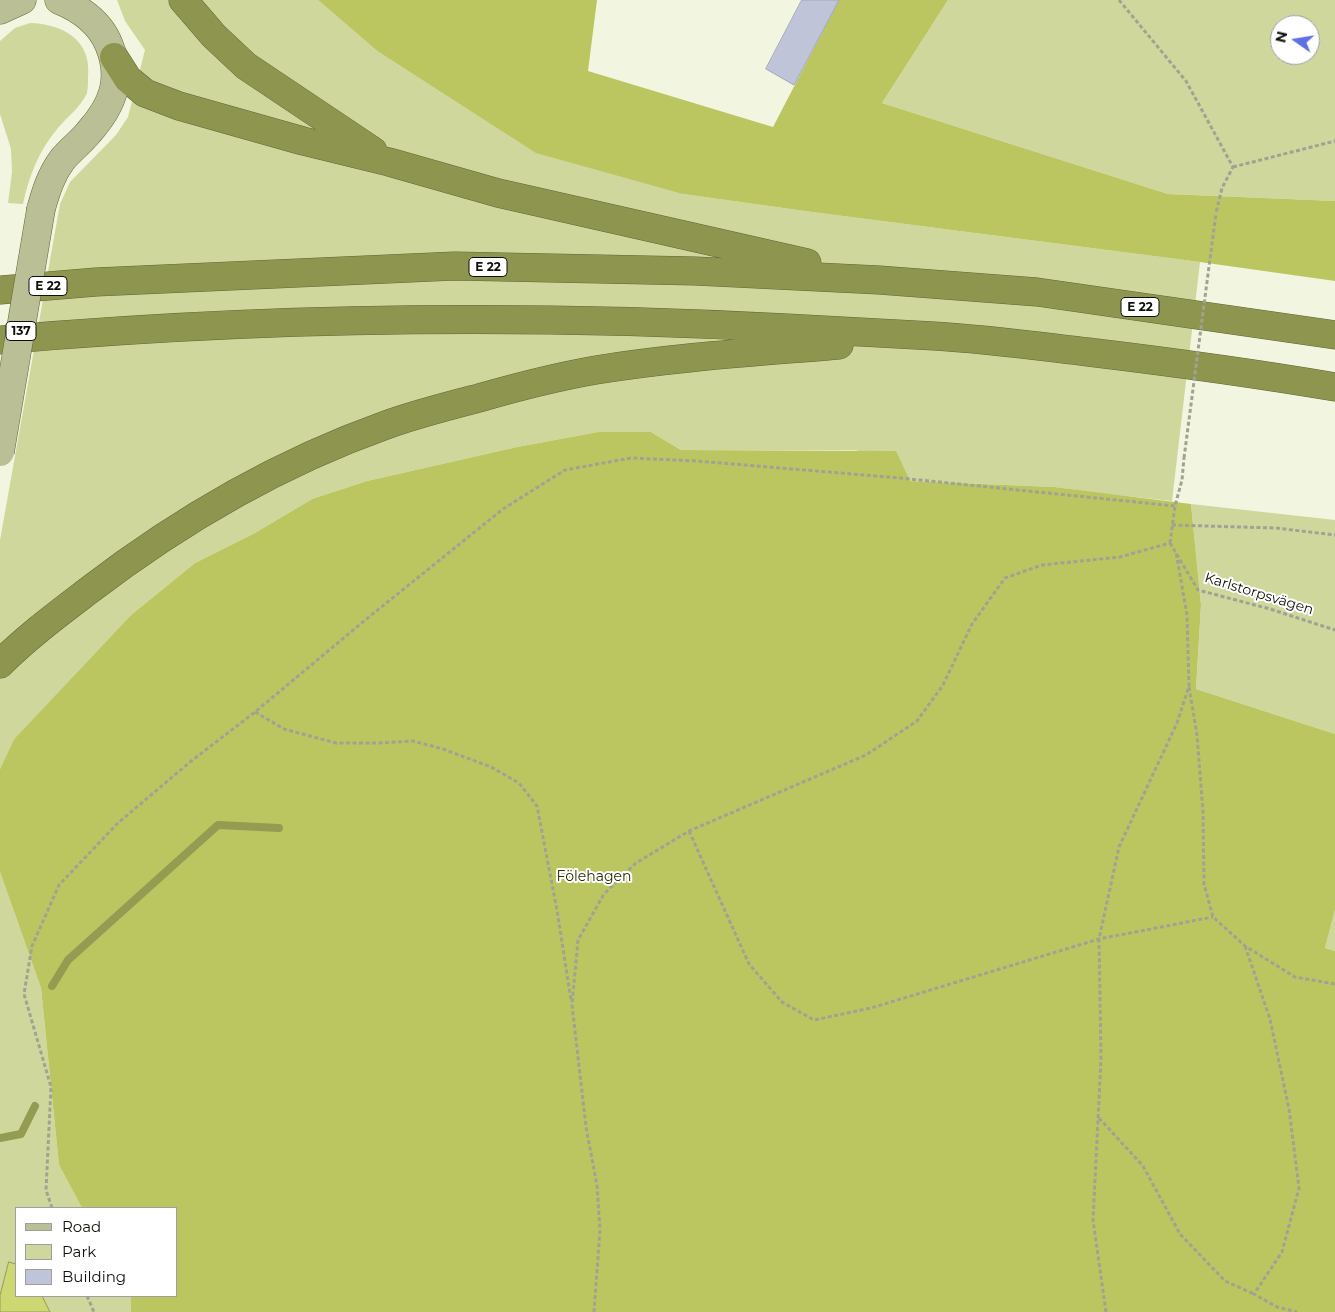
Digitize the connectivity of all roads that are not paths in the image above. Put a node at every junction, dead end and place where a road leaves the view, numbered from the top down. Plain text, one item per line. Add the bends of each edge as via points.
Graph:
1 (59, 0) edge
2 (184, 0) edge
3 (90, 10) edge
4 (114, 57) junction
5 (389, 162) junction
6 (879, 280) junction
7 (0, 290) edge
8 (1335, 335) edge
9 (937, 336) junction
10 (0, 340) edge
11 (1335, 387) edge
12 (0, 452) edge
13 (0, 664) edge

1 - 3 main road, 137
2 - 5 highway via 214,36 246,66
3 - 4 main road, 137
4 - 5 highway via 128,79 146,93 179,106
4 - 12 main road, 137, bridge via 117,76 113,97 90,132 62,160 49,181 41,209
5 - 6 highway via 498,193
6 - 7 highway, E 22 via 695,270 455,266 96,282
6 - 8 highway, E 22 via 1037,292
9 - 10 highway via 696,323 464,318 216,325
9 - 11 highway via 1153,360
9 - 13 highway via 691,357 594,371 516,388 386,425 284,469 172,532 91,588

